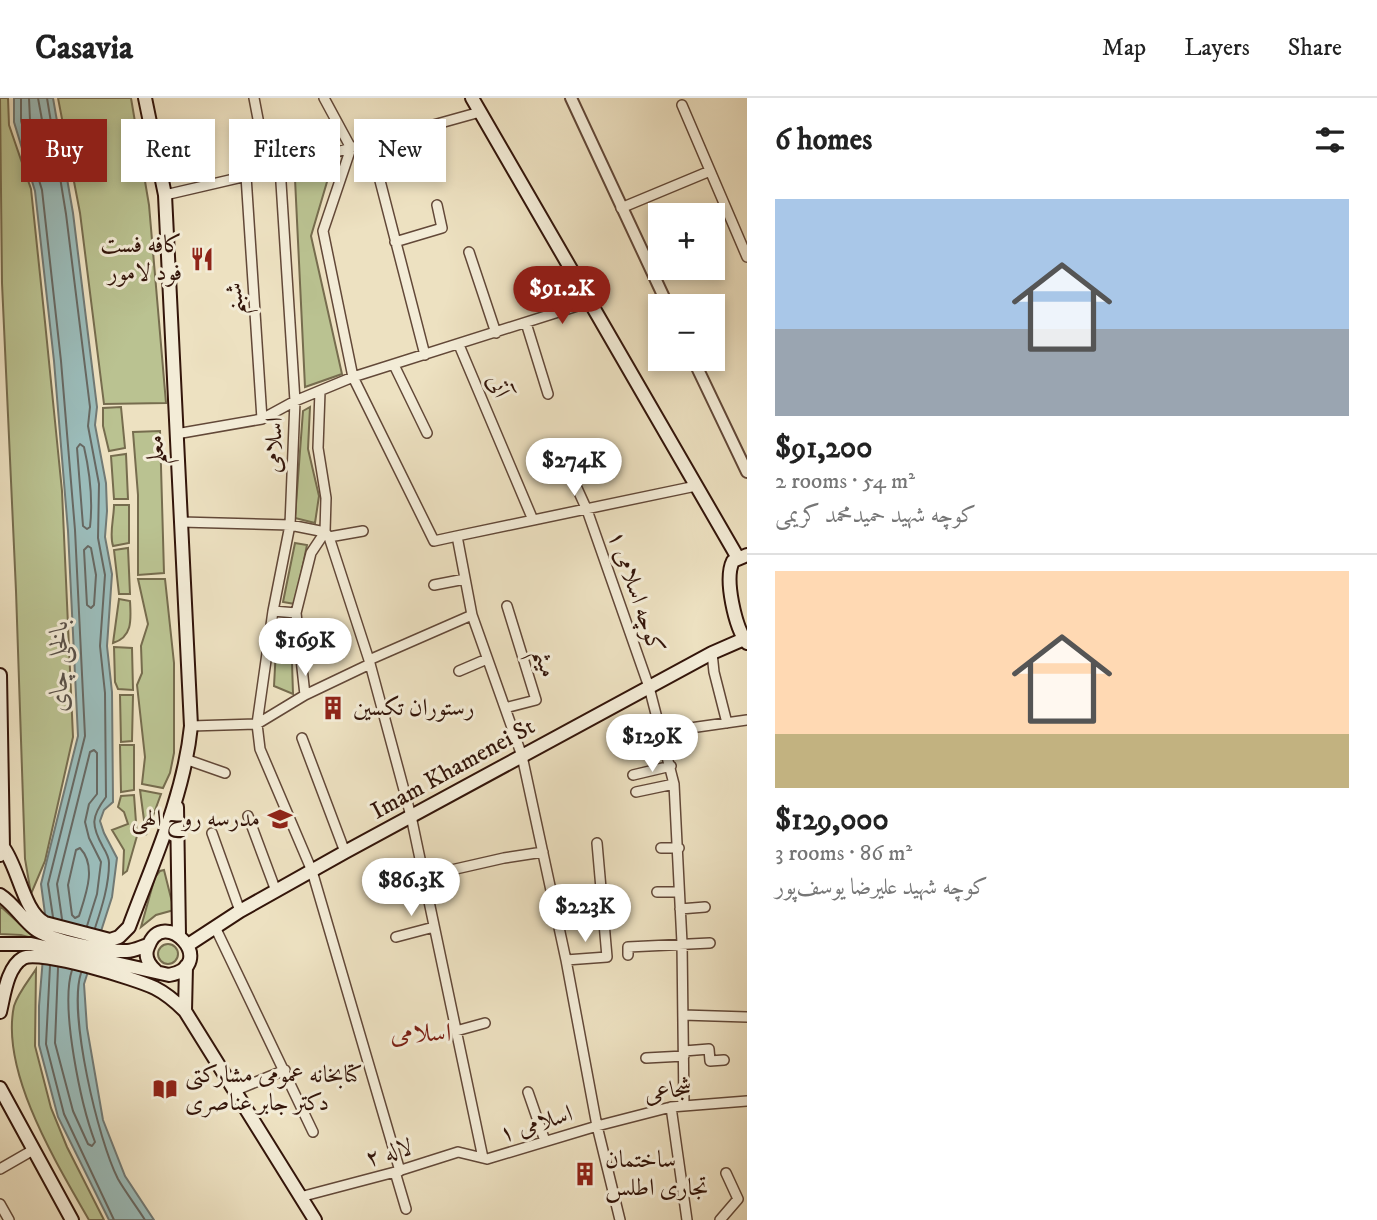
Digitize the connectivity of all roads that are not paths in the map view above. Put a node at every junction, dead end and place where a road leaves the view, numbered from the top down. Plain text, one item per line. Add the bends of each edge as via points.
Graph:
1 (145, 98) edge
2 (254, 98) edge
3 (324, 98) edge
4 (472, 98) edge
5 (571, 98) edge
6 (682, 105) dead end
7 (480, 112) junction
8 (258, 119) edge
9 (446, 121) edge
10 (354, 147) edge
11 (351, 148) junction
12 (340, 151) edge
13 (710, 171) junction
14 (229, 180) edge
15 (246, 182) edge
16 (281, 182) edge
17 (380, 182) edge
18 (165, 195) junction
19 (438, 205) dead end
20 (621, 208) junction
21 (396, 242) junction
22 (468, 252) dead end
23 (747, 257) edge
24 (662, 294) edge
25 (590, 302) junction
26 (526, 323) junction
27 (496, 333) junction
28 (459, 345) junction
29 (425, 355) junction
30 (394, 365) junction
31 (699, 371) edge
32 (353, 377) junction
33 (320, 391) junction
34 (548, 394) dead end
35 (295, 401) junction
36 (262, 419) junction
37 (426, 433) dead end
38 (176, 434) junction
39 (561, 453) dead end
40 (746, 466) edge
41 (696, 486) junction
42 (587, 510) junction
43 (533, 520) junction
44 (181, 522) junction
45 (290, 525) junction
46 (363, 531) dead end
47 (327, 535) junction
48 (457, 536) junction
49 (742, 556) edge
50 (465, 579) junction
51 (433, 584) dead end
52 (507, 606) dead end
53 (273, 611) junction
54 (296, 613) junction
55 (472, 615) junction
56 (745, 641) edge
57 (712, 653) junction
58 (487, 659) junction
59 (369, 662) junction
60 (459, 671) dead end
61 (0, 675) edge
62 (649, 687) junction
63 (305, 695) junction
64 (505, 708) junction
65 (747, 720) edge
66 (727, 723) junction
67 (257, 724) junction
68 (191, 726) junction
69 (662, 732) junction
70 (302, 738) dead end
71 (522, 755) junction
72 (188, 760) junction
73 (671, 766) junction
74 (225, 773) dead end
75 (633, 775) dead end
76 (674, 785) junction
77 (636, 792) dead end
78 (176, 800) junction
79 (248, 816) dead end
80 (411, 816) junction
81 (212, 833) dead end
82 (597, 843) dead end
83 (661, 848) dead end
84 (679, 848) junction
85 (1, 850) edge
86 (345, 852) junction
87 (543, 852) junction
88 (312, 871) junction
89 (425, 881) junction
90 (276, 891) junction
91 (657, 892) dead end
92 (679, 892) junction
93 (0, 895) edge
94 (389, 898) dead end
95 (705, 907) dead end
96 (680, 909) junction
97 (240, 911) junction
98 (215, 927) junction
99 (434, 927) junction
100 (179, 934) junction
101 (396, 937) dead end
102 (43, 940) junction
103 (682, 943) junction
104 (710, 943) dead end
105 (0, 944) edge
106 (148, 945) junction
107 (188, 946) junction
108 (628, 955) dead end
109 (105, 956) junction
110 (566, 960) junction
111 (186, 965) junction
112 (156, 971) junction
113 (0, 1012) edge
114 (185, 1012) junction
115 (683, 1015) junction
116 (747, 1017) edge
117 (485, 1023) dead end
118 (456, 1031) junction
119 (684, 1053) junction
120 (646, 1058) dead end
121 (724, 1060) dead end
122 (285, 1070) junction
123 (0, 1088) edge
124 (234, 1091) junction
125 (528, 1092) dead end
126 (747, 1101) edge
127 (684, 1106) junction
128 (671, 1107) junction
129 (597, 1126) junction
130 (313, 1132) dead end
131 (545, 1142) junction
132 (33, 1150) junction
133 (485, 1158) junction
134 (0, 1169) edge
135 (398, 1172) junction
136 (726, 1172) dead end
137 (743, 1196) edge
138 (300, 1197) junction
139 (0, 1204) edge
140 (406, 1209) dead end
141 (9, 1220) edge
142 (72, 1220) edge
143 (315, 1220) edge
144 (620, 1220) edge
145 (687, 1220) edge
146 (720, 1220) edge

1 - 18 main road, معلم
2 - 8 street
3 - 11 street
4 - 7 main road
5 - 20 street
6 - 13 street
7 - 9 street
7 - 25 main road
10 - 11 street
11 - 12 street
11 - 32 street via 323,231
13 - 20 street
13 - 23 street
14 - 18 street
15 - 36 street, شبنم
16 - 35 street, اسلامی
17 - 21 street
18 - 38 main road, معلم
19 - 21 street via 442,228
20 - 24 street
21 - 29 street
22 - 27 street
25 - 26 street
25 - 41 main road
26 - 27 street
26 - 34 street
27 - 28 street
28 - 29 street
28 - 43 street, آتی
29 - 30 street
30 - 32 street
30 - 37 street
31 - 40 street
32 - 33 street
32 - 48 street via 434,541
33 - 35 street
33 - 47 street via 318,448
35 - 36 street
35 - 45 street, اسلامی
36 - 38 street
38 - 44 main road, معلم
39 - 42 street, کوچه اسلامی ۱
41 - 42 street
41 - 49 main road
42 - 43 street
42 - 62 street, کوچه اسلامی ۱
43 - 48 street
44 - 45 street
44 - 68 main road, معلم
45 - 47 street
45 - 53 street, اسلامی
46 - 47 street
47 - 54 street via 311,553
47 - 59 street
48 - 50 street
49 - 56 main road via 730,571 735,613
50 - 51 street
50 - 55 street
52 - 64 street, میثم via 536,700
53 - 54 street
53 - 67 street, اسلامی
54 - 63 street
55 - 58 street
55 - 59 street
56 - 57 main road, Imam Khamenei St
57 - 62 main road, Imam Khamenei St
57 - 66 street
58 - 60 street
58 - 64 street
59 - 63 street
59 - 80 street
61 - 85 main road
62 - 69 street, کوچه اسلامی ۱
62 - 71 main road, Imam Khamenei St
63 - 67 street
64 - 71 street
65 - 66 street
66 - 69 street
67 - 68 street
67 - 88 street, اسلامی via 260,749
68 - 72 main road, معلم
69 - 73 street, کوچه اسلامی ۱
70 - 86 street
71 - 80 main road, Imam Khamenei St
71 - 87 street
72 - 74 street
72 - 78 main road, معلم
73 - 75 street
73 - 76 street, کوچه اسلامی ۱
76 - 77 street
76 - 84 street, کوچه اسلامی ۱
78 - 100 main road
78 - 109 main road via 129,927
79 - 90 street
80 - 86 main road, Imam Khamenei St
80 - 89 street
81 - 97 street
82 - 110 street via 607,957
83 - 84 street
84 - 92 street, کوچه اسلامی ۱
85 - 102 main road via 14,865
86 - 88 main road, Imam Khamenei St
87 - 89 street
87 - 110 street
88 - 90 main road, Imam Khamenei St
88 - 135 street, اسلامی
89 - 94 street
89 - 99 street
90 - 97 main road, Imam Khamenei St
91 - 92 street
92 - 96 street, کوچه اسلامی ۱
93 - 102 main road
95 - 96 street
96 - 103 street, کوچه اسلامی ۱
97 - 98 main road, Imam Khamenei St
98 - 107 main road, Imam Khamenei St
98 - 122 street
99 - 101 street
99 - 118 street
100 - 106 main road via 165,932
100 - 107 main road
102 - 105 main road
102 - 109 main road
102 - 109 main road
102 - 113 main road via 12,970
103 - 104 street
103 - 108 street via 628,947
103 - 115 street, کوچه اسلامی ۱
106 - 109 main road
106 - 112 main road via 147,960
107 - 111 main road
109 - 112 main road
109 - 114 main road
110 - 129 street
111 - 112 main road via 176,974
111 - 114 main road
114 - 124 main road
115 - 116 street
115 - 119 street, کوچه اسلامی ۱
117 - 118 street
118 - 133 street
119 - 120 street
119 - 121 street via 709,1049 710,1061
119 - 127 street, کوچه اسلامی ۱
122 - 124 street
122 - 130 street
123 - 132 main road
124 - 138 main road
125 - 131 street
126 - 127 street, شجاعی
127 - 128 street, شجاعی
128 - 129 street, شجاعی
128 - 145 street
129 - 131 street, اسلامی ۱
129 - 144 street
131 - 133 street, اسلامی ۱
132 - 134 street
132 - 142 main road
133 - 135 street, لاله ۲ via 458,1152
135 - 138 street, لاله ۲
135 - 140 street, اسلامی
136 - 137 street
137 - 146 street
138 - 143 main road
139 - 141 street

